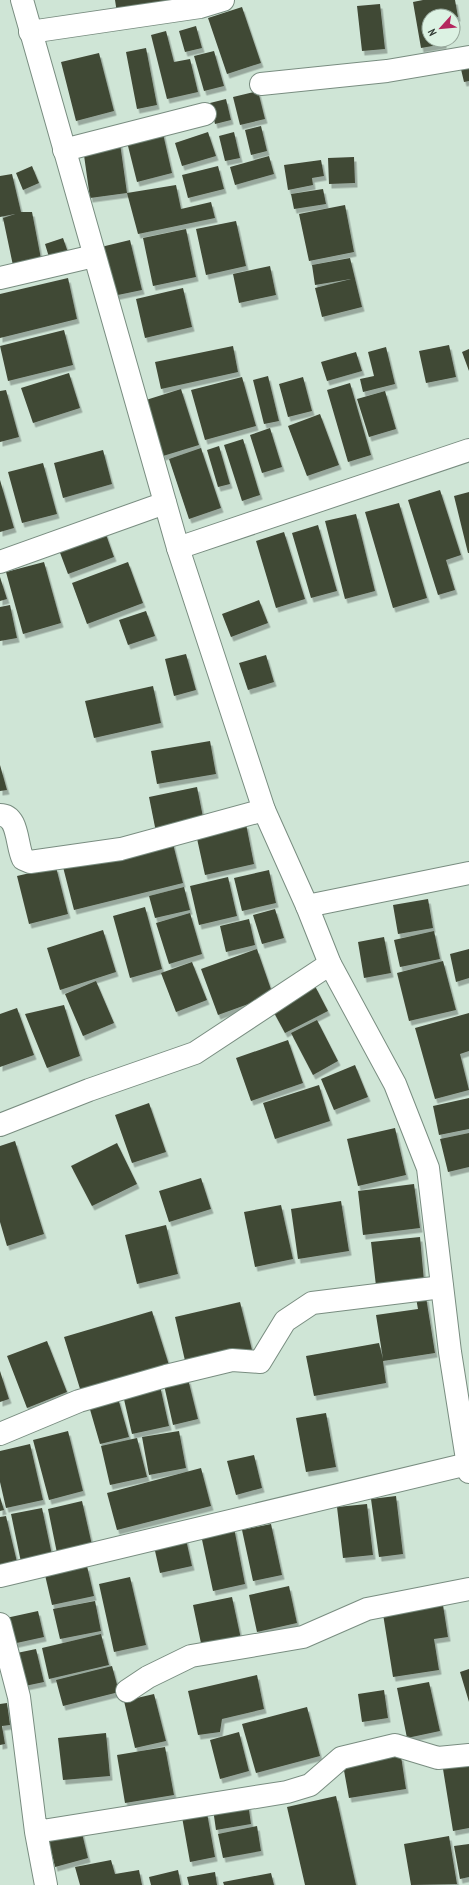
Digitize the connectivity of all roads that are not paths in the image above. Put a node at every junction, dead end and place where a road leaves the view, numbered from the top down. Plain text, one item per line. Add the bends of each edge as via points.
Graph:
1 (22, 0) edge
2 (223, 0) edge
3 (30, 32) junction
4 (469, 57) edge
5 (261, 84) dead end
6 (205, 114) dead end
7 (64, 150) junction
8 (94, 256) junction
9 (0, 278) edge
10 (469, 450) edge
11 (165, 503) junction
12 (178, 548) junction
13 (0, 562) edge
14 (264, 810) junction
15 (0, 815) edge
16 (469, 873) edge
17 (307, 906) junction
18 (330, 964) junction
19 (0, 1125) edge
20 (442, 1286) junction
21 (0, 1434) edge
22 (468, 1468) edge
23 (0, 1576) edge
24 (469, 1589) edge
25 (0, 1624) edge
26 (127, 1691) dead end
27 (469, 1755) edge
28 (36, 1832) junction
29 (46, 1885) edge

1 - 3 street
2 - 3 street via 200,6
3 - 7 street
4 - 5 street via 387,71
6 - 7 street
7 - 8 street
8 - 9 street
8 - 11 street
10 - 12 street
11 - 12 street
11 - 13 street
12 - 14 street
14 - 15 street via 121,849 30,862 23,859 19,852 11,818
14 - 17 street
16 - 17 street
17 - 18 street
18 - 19 street via 195,1053 89,1090
18 - 20 street via 395,1084 428,1168
20 - 21 street via 312,1303 285,1321 260,1362 232,1360 166,1376 79,1401
20 - 22 street
22 - 23 street
24 - 26 street via 367,1609 303,1637 191,1656
25 - 28 street via 19,1697
27 - 28 street via 438,1758 395,1745 341,1758 310,1785 287,1792
28 - 29 street

